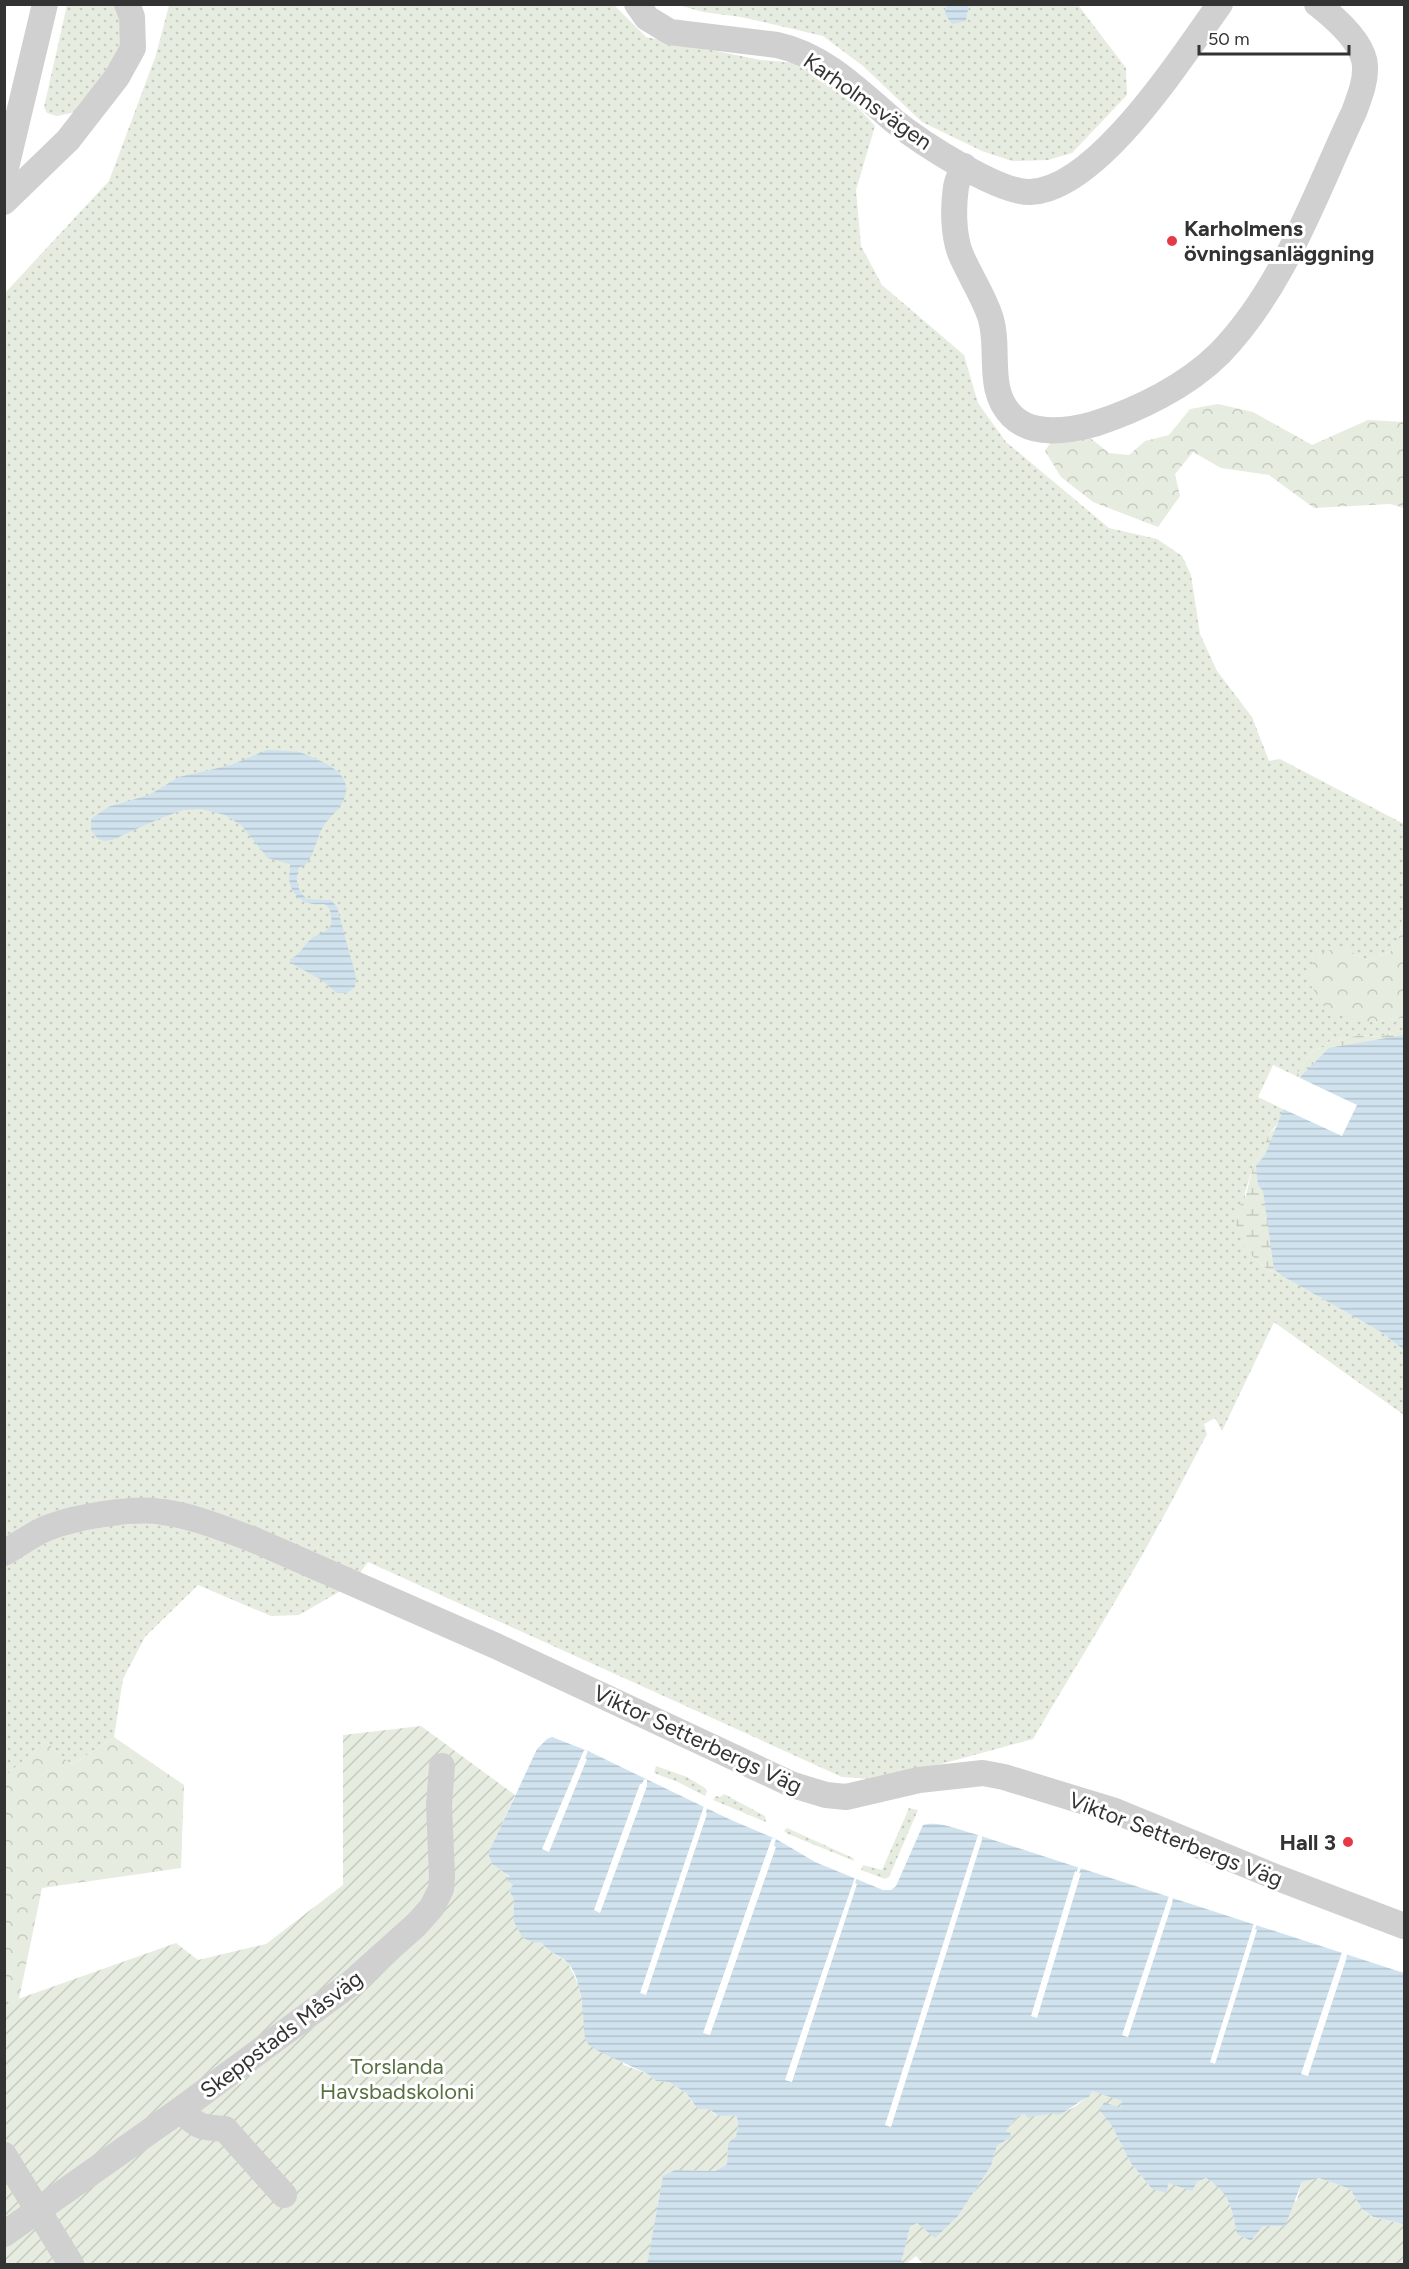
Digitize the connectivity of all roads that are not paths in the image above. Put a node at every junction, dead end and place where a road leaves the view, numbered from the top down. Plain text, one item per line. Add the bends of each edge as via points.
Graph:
1 (45, 4) edge
2 (127, 4) edge
3 (637, 4) edge
4 (1220, 4) edge
5 (1317, 4) edge
6 (954, 160) junction
7 (4, 176) edge
8 (4, 201) edge
9 (4, 1553) edge
10 (442, 1766) dead end
11 (1404, 1926) edge
12 (180, 2110) junction
13 (4, 2155) edge
14 (284, 2195) dead end
15 (38, 2212) junction
16 (4, 2234) edge
17 (71, 2265) edge

1 - 7 street
2 - 8 street via 132,17 133,48 117,77 68,140
3 - 6 street, Karholmsvägen via 647,18 670,32 777,45 812,57 907,131
4 - 6 street, Karholmsvägen via 1161,87 1101,154 1071,178 1031,192
5 - 6 street via 1348,32 1366,65 1354,112 1311,205 1279,271 1219,354 1170,390 1129,410 1087,426 1053,431 1029,427 1012,416 1002,402 996,385 991,318 960,253 955,224
9 - 11 street, Viktor Setterbergs Väg via 45,1529 128,1510 163,1512 203,1522 252,1539 496,1646 793,1785 846,1797 919,1780 983,1773 1004,1777 1115,1810
10 - 12 street, Skeppstads Måsväg via 442,1876 441,1890 432,1907 362,1975
12 - 14 street via 198,2126 225,2129
12 - 15 street, Skeppstads Måsväg
13 - 15 street
15 - 16 street, Skeppstads Måsväg
15 - 17 street

